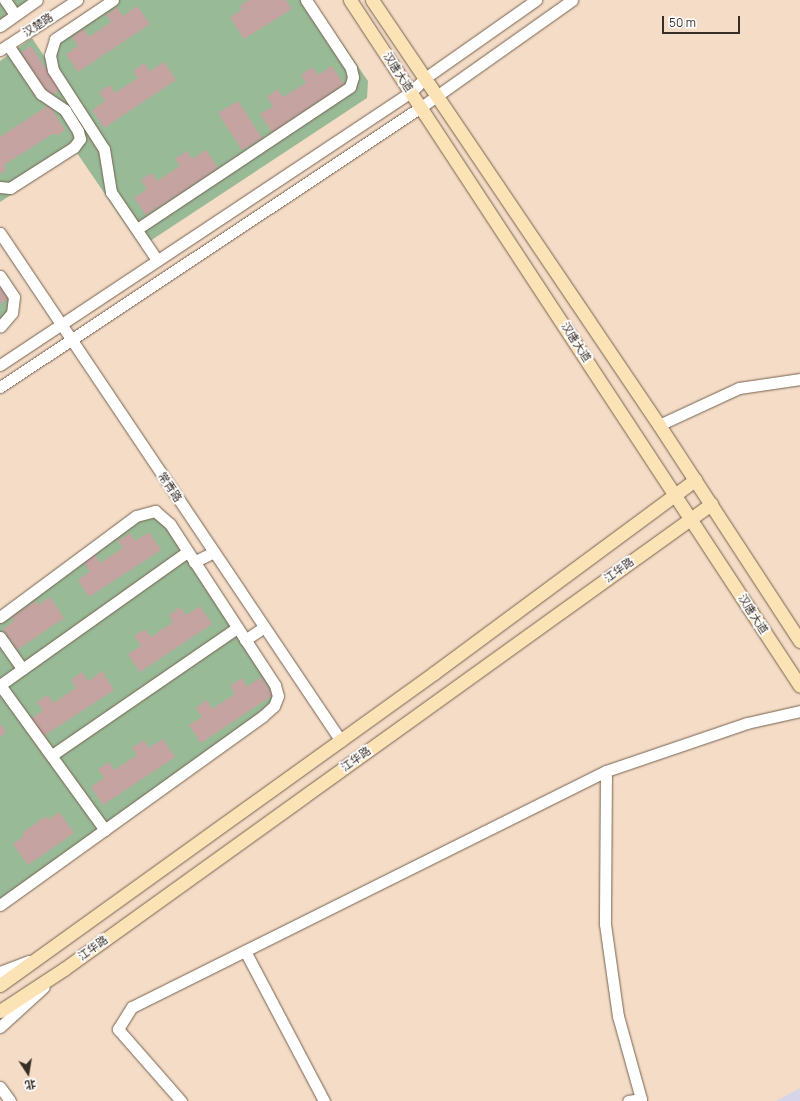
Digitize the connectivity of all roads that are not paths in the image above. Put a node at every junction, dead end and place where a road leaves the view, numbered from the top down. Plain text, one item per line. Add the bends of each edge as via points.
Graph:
1 (5, 0) edge
2 (37, 0) edge
3 (77, 0) edge
4 (113, 0) edge
5 (306, 0) edge
6 (350, 0) edge
7 (372, 0) edge
8 (536, 0) edge
9 (572, 0) edge
10 (15, 15) junction
11 (0, 26) edge
12 (4, 47) edge
13 (425, 78) junction
14 (411, 92) junction
15 (436, 95) junction
16 (421, 107) junction
17 (0, 187) edge
18 (136, 229) junction
19 (0, 233) edge
20 (157, 260) junction
21 (0, 276) edge
22 (61, 324) junction
23 (0, 326) edge
24 (71, 339) junction
25 (0, 365) edge
26 (800, 380) edge
27 (0, 387) edge
28 (659, 425) junction
29 (695, 480) junction
30 (676, 494) junction
31 (710, 504) junction
32 (691, 518) junction
33 (187, 552) junction
34 (214, 552) junction
35 (194, 562) junction
36 (0, 617) edge
37 (264, 627) junction
38 (237, 628) junction
39 (0, 636) edge
40 (245, 640) junction
41 (800, 641) edge
42 (22, 669) junction
43 (0, 685) edge
44 (800, 686) edge
45 (800, 711) edge
46 (341, 741) junction
47 (52, 755) junction
48 (606, 771) junction
49 (105, 830) junction
50 (0, 905) edge
51 (244, 951) junction
52 (42, 956) junction
53 (64, 969) junction
54 (0, 972) edge
55 (0, 985) edge
56 (0, 1011) edge
57 (0, 1027) edge
58 (0, 1087) edge
59 (0, 1092) edge
60 (642, 1100) edge
61 (4, 1101) edge
62 (10, 1101) edge
63 (181, 1101) edge
64 (324, 1101) edge
65 (628, 1101) edge

1 - 10 street
2 - 10 street
3 - 12 street, 汉楚路
4 - 18 street via 55,39 50,55 53,70 104,149 111,192
5 - 18 street via 351,68 353,77 350,86
6 - 14 main road, 汉唐大道
7 - 13 main road, 汉唐大道
8 - 13 street
9 - 15 street
10 - 11 street
12 - 17 street via 41,94 65,110 80,139 74,146 10,188
13 - 14 street
13 - 15 main road, 汉唐大道
14 - 16 main road, 汉唐大道
14 - 20 street
15 - 16 street
15 - 28 main road, 汉唐大道
16 - 24 street
16 - 30 main road, 汉唐大道
18 - 20 street
19 - 22 street, 常青路
20 - 22 street
21 - 23 street via 14,297 12,313
22 - 24 street, 常青路
22 - 25 street
24 - 27 street
24 - 34 street, 常青路
26 - 28 street via 739,388
28 - 29 main road, 汉唐大道
29 - 30 main road, 江华路
29 - 31 main road, 汉唐大道
30 - 32 main road, 汉唐大道
30 - 46 main road, 江华路
31 - 32 main road, 江华路
31 - 41 main road, 汉唐大道
32 - 44 main road, 汉唐大道
32 - 53 main road, 江华路
33 - 35 street
33 - 36 street via 170,524 155,512 136,516
33 - 42 street
34 - 35 street
34 - 37 street, 常青路
35 - 38 street
37 - 40 street
37 - 46 street, 常青路
38 - 40 street
38 - 47 street
39 - 42 street
40 - 49 street via 274,685 278,696 274,706
42 - 43 street
43 - 47 street
45 - 48 street via 746,723
46 - 52 main road, 江华路
47 - 49 street
48 - 51 street
48 - 60 street via 606,924 618,1016
49 - 50 street
51 - 63 street via 132,1007 118,1029
51 - 64 street
52 - 54 street
52 - 55 main road, 江华路
53 - 56 main road, 江华路
53 - 57 street
58 - 62 street
59 - 61 street
60 - 65 street

